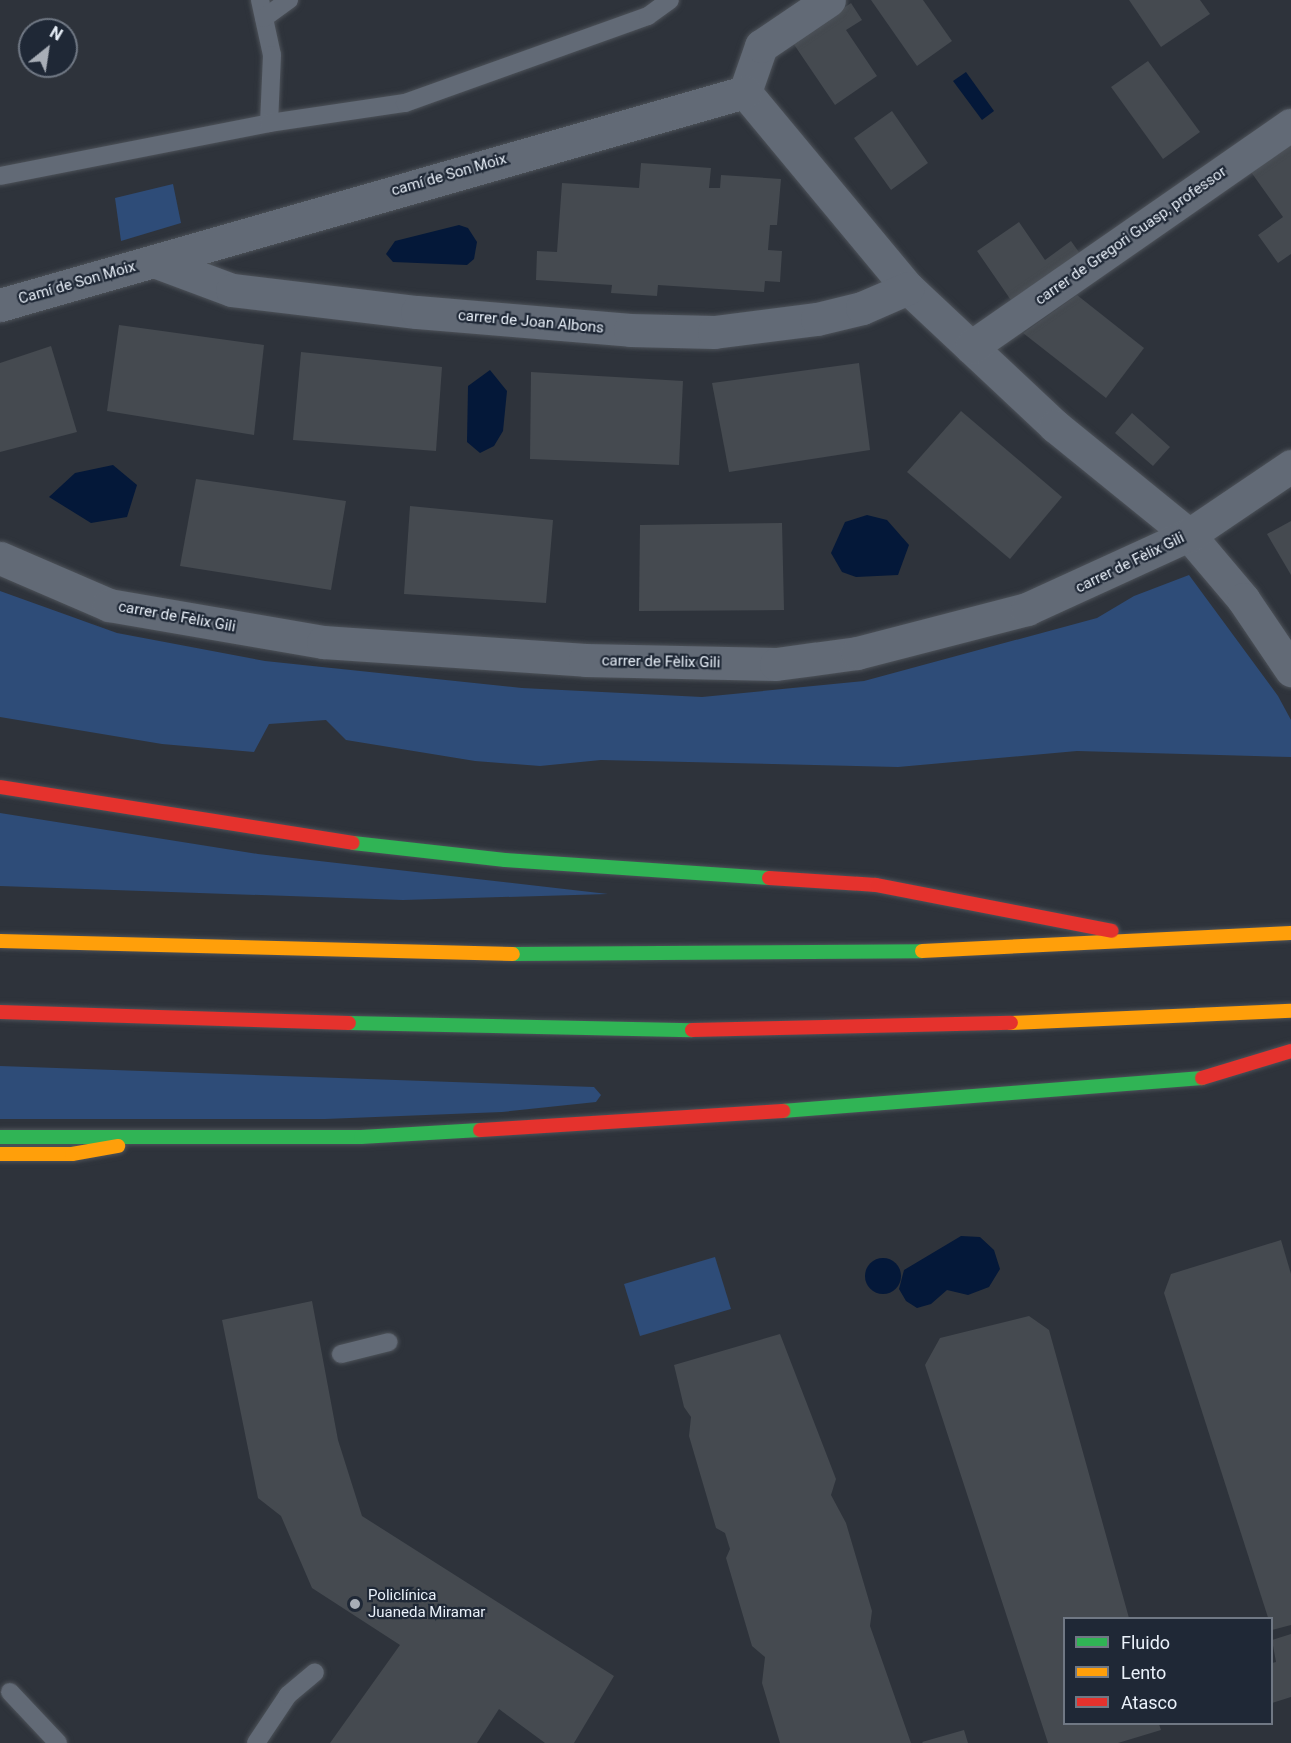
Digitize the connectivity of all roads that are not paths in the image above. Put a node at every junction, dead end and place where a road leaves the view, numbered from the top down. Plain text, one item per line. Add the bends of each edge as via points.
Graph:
1 (260, 0) edge
2 (289, 0) edge
3 (670, 0) edge
4 (829, 0) edge
5 (264, 18) junction
6 (745, 92) junction
7 (269, 123) junction
8 (1291, 125) edge
9 (0, 176) edge
10 (154, 261) junction
11 (908, 288) junction
12 (0, 305) edge
13 (971, 347) junction
14 (1291, 466) edge
15 (1190, 535) junction
16 (0, 558) edge
17 (1291, 670) edge
18 (0, 788) edge
19 (1291, 922) edge
20 (1291, 933) edge
21 (1249, 936) junction
22 (0, 941) edge
23 (1167, 941) junction
24 (1291, 1011) edge
25 (0, 1012) edge
26 (1291, 1051) edge
27 (0, 1137) edge
28 (160, 1139) junction
29 (0, 1154) edge
30 (389, 1342) dead end
31 (341, 1354) dead end
32 (315, 1672) dead end
33 (10, 1692) dead end
34 (58, 1743) edge
35 (256, 1743) edge

1 - 5 lane
2 - 5 lane
3 - 7 lane via 648,16 405,103
4 - 6 street via 761,46
5 - 7 lane via 272,55
6 - 10 street, camí de Son Moix
6 - 11 street
7 - 9 lane
8 - 13 street, carrer de Gregori Guasp, professor
10 - 11 street, carrer de Joan Albons via 232,290 417,312 630,330 714,332 817,319 862,308
10 - 12 street, Camí de Son Moix
11 - 13 street
13 - 15 street via 1055,426
14 - 15 street, carrer de Fèlix Gili
15 - 16 street, carrer de Fèlix Gili via 1027,609 857,653 776,664 585,660 323,642 109,605
15 - 17 street via 1243,599
18 - 23 main road via 278,834 505,860 876,885
19 - 21 main road
20 - 21 main road
21 - 23 main road
22 - 23 main road via 613,957
24 - 25 main road via 965,1025 634,1031 352,1026
26 - 28 main road via 1212,1077 887,1104 361,1137
27 - 28 main road
28 - 29 main road via 72,1154
30 - 31 lane
32 - 35 lane via 288,1695
33 - 34 lane

